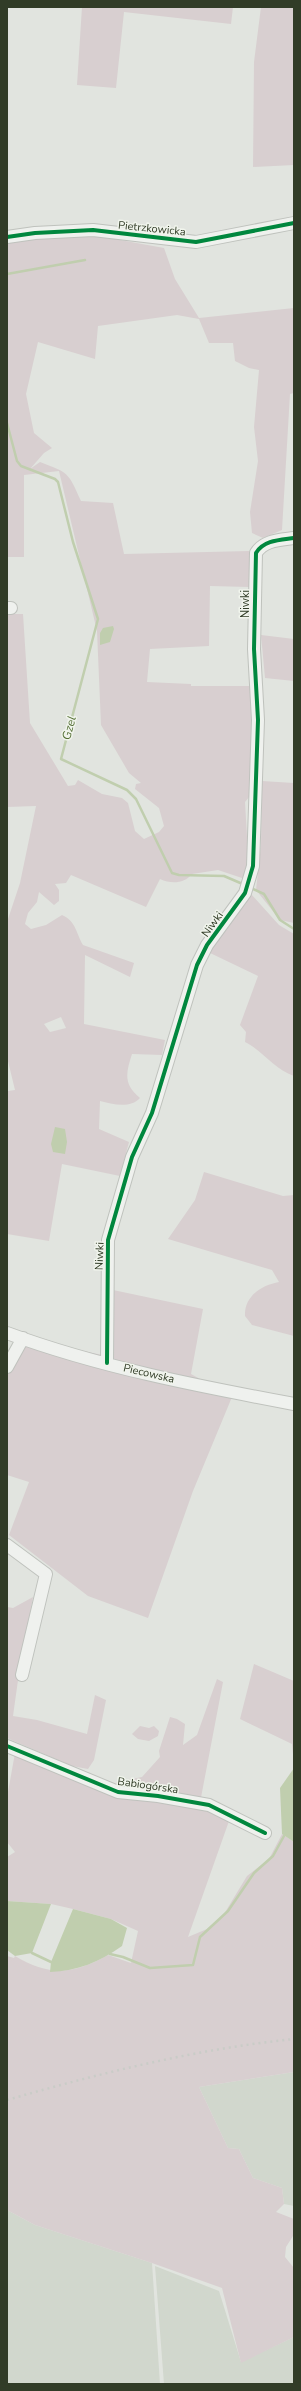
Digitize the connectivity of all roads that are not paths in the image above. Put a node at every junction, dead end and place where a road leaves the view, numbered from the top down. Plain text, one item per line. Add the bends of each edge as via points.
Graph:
1 (294, 223) edge
2 (7, 237) edge
3 (294, 538) edge
4 (7, 1333) edge
5 (23, 1338) junction
6 (107, 1363) junction
7 (7, 1367) edge
8 (294, 1404) edge
9 (7, 1545) edge
10 (22, 1675) dead end
11 (7, 1746) edge
12 (265, 1833) dead end

1 - 2 street, Pietrzkowicka via 196,242 93,230
3 - 6 street, Niwki via 260,546 256,553 254,649 258,750 253,866 245,893 207,945 197,965 152,1113 132,1157 118,1199 108,1240
4 - 5 street, Piecowska
5 - 6 street, Piecowska via 49,1348
5 - 7 street
6 - 8 street, Piecowska
9 - 10 street via 46,1574
11 - 12 street, Babiogórska via 118,1792 209,1805

